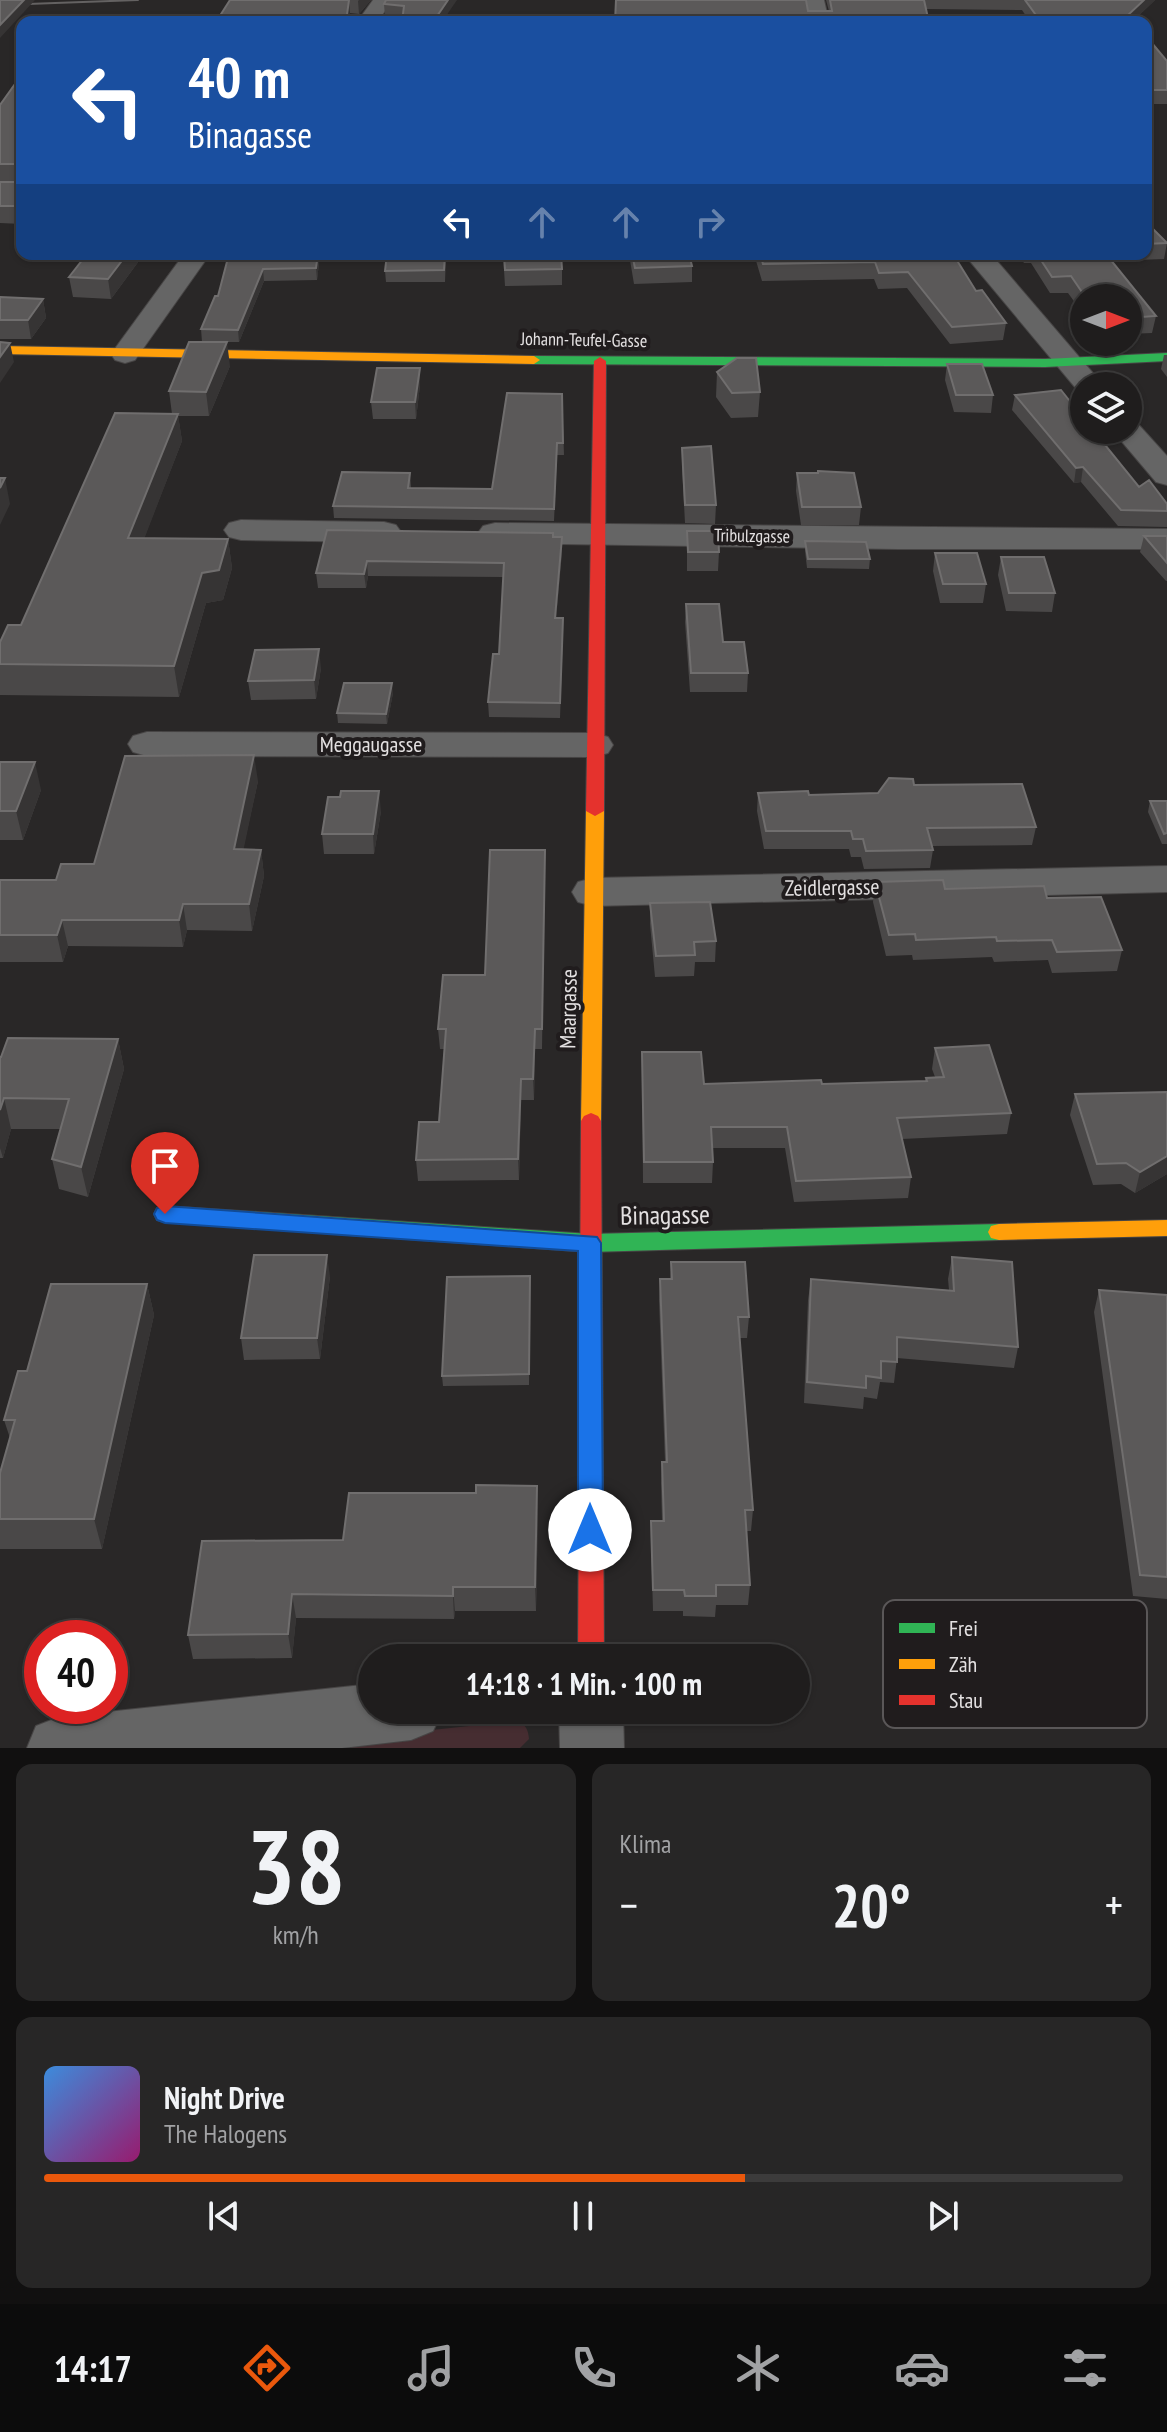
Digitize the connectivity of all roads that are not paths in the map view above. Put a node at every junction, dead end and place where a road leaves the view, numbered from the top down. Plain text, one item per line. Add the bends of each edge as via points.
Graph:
1 (193, 260) edge
2 (982, 260) edge
3 (0, 350) edge
4 (125, 354) junction
5 (1167, 357) edge
6 (600, 361) junction
7 (1068, 362) junction
8 (1077, 372) edge
9 (1139, 444) edge
10 (1167, 475) edge
11 (241, 530) dead end
12 (413, 532) edge
13 (460, 532) edge
14 (599, 534) junction
15 (1167, 539) edge
16 (147, 744) dead end
17 (594, 745) junction
18 (1167, 879) edge
19 (593, 892) junction
20 (165, 1214) dead end
21 (1167, 1228) edge
22 (590, 1243) junction
23 (591, 1644) edge
24 (358, 1716) edge
25 (591, 1724) edge
26 (59, 1748) edge
27 (592, 1748) edge

1 - 4 street
2 - 7 street
3 - 4 street, Johann-Teufel-Gasse
4 - 6 street, Johann-Teufel-Gasse
5 - 7 street, Johann-Teufel-Gasse
6 - 7 street, Johann-Teufel-Gasse
6 - 14 street, Maargasse
7 - 8 street
9 - 10 street
11 - 12 street
13 - 14 street, Tribulzgasse
14 - 15 street, Tribulzgasse
14 - 17 street, Maargasse
16 - 17 street, Meggaugasse
17 - 19 street, Maargasse
18 - 19 street, Zeidlergasse
19 - 22 street, Maargasse
20 - 22 street, Binagasse
21 - 22 street, Binagasse
22 - 23 street, Maargasse
24 - 26 street
25 - 27 street

